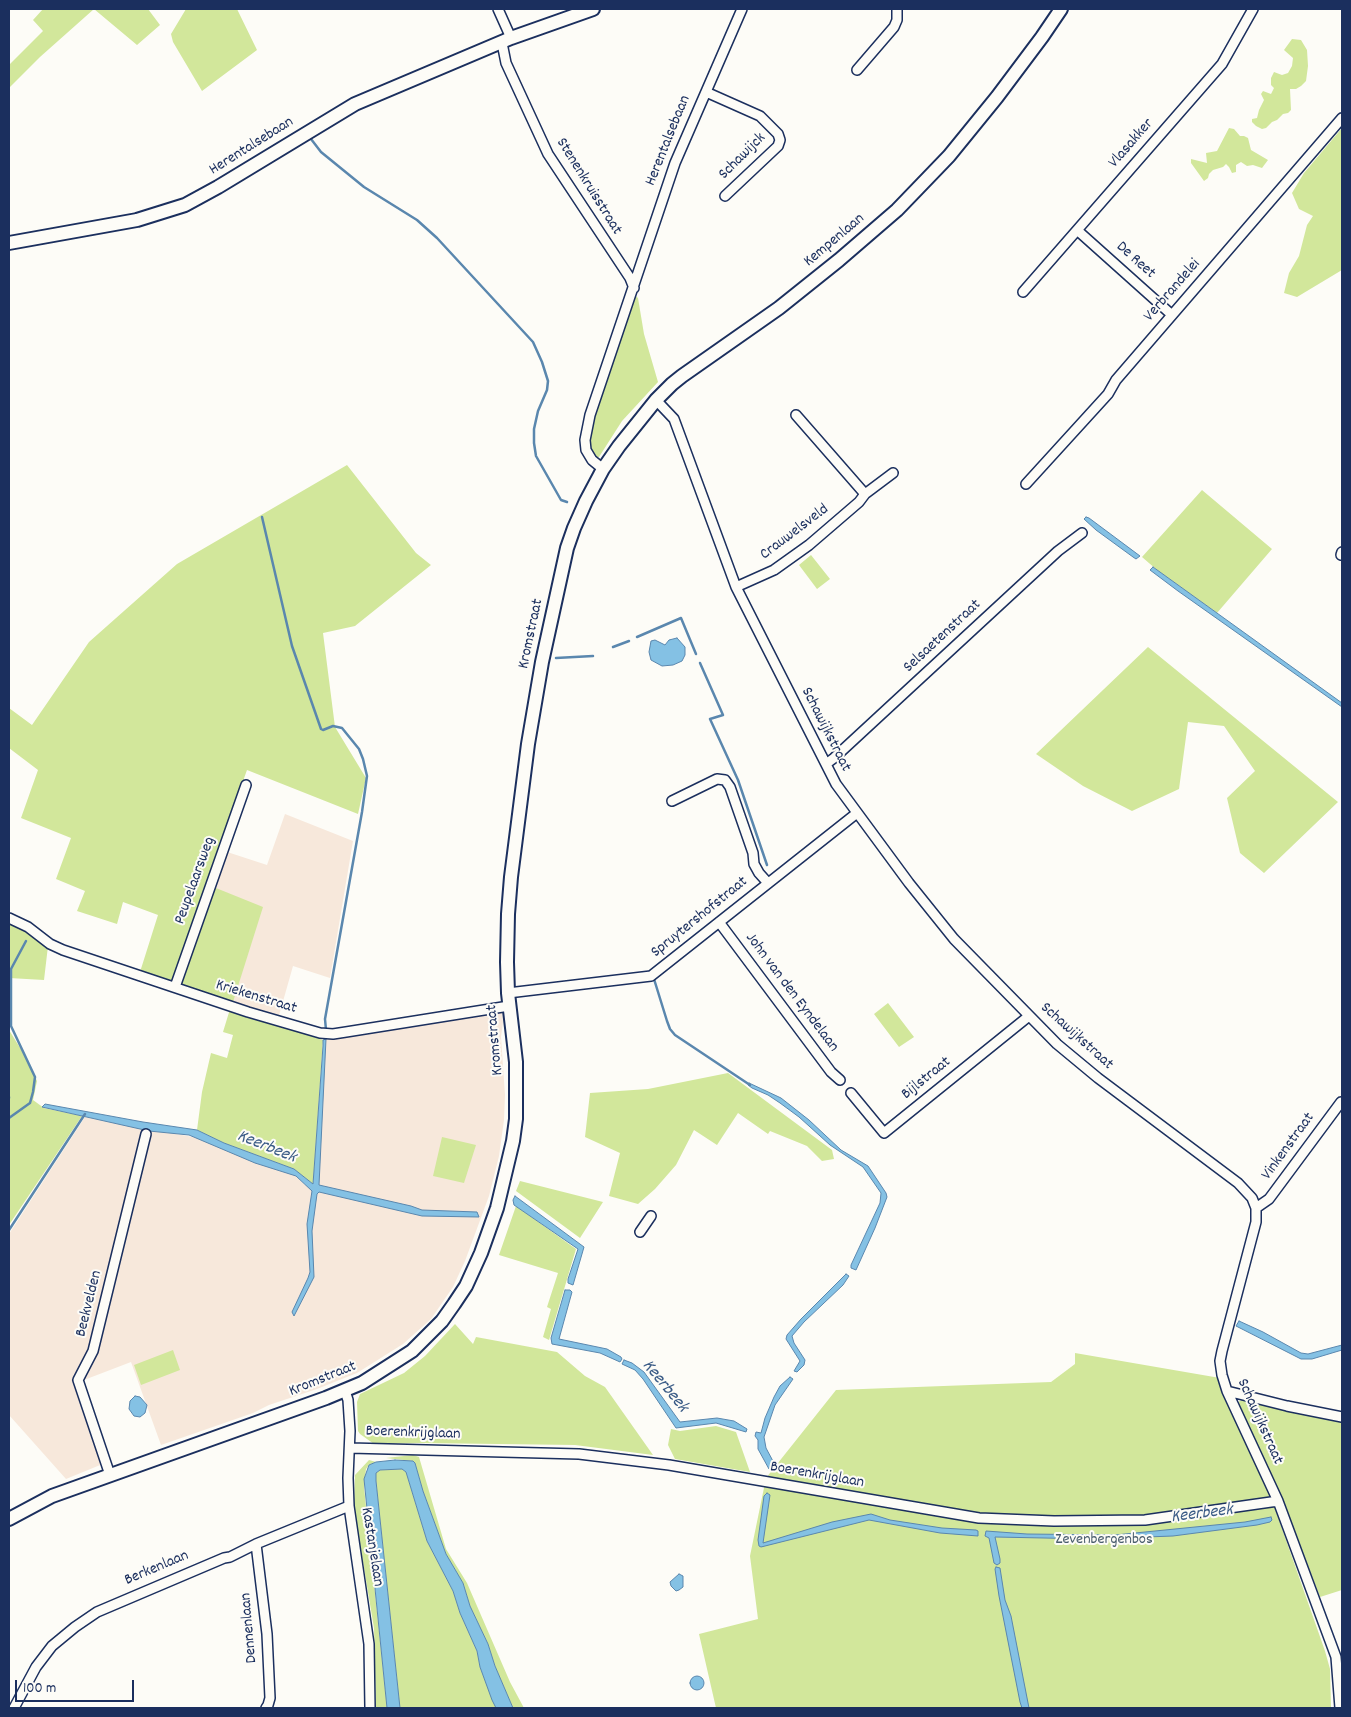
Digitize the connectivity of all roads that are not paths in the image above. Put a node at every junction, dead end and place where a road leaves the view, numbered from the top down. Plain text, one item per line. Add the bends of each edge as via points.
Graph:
1 (498, 9) edge
2 (593, 9) edge
3 (742, 9) edge
4 (896, 9) edge
5 (1061, 9) edge
6 (1253, 9) edge
7 (506, 40) junction
8 (857, 70) dead end
9 (706, 92) junction
10 (1342, 118) edge
11 (725, 196) dead end
12 (1077, 230) junction
13 (9, 243) edge
14 (634, 288) junction
15 (1023, 292) dead end
16 (1172, 315) junction
17 (656, 400) junction
18 (796, 415) dead end
19 (603, 469) junction
20 (893, 473) dead end
21 (1026, 484) dead end
22 (865, 494) junction
23 (1082, 533) dead end
24 (736, 586) junction
25 (826, 764) junction
26 (246, 784) dead end
27 (672, 801) dead end
28 (857, 813) junction
29 (768, 883) junction
30 (9, 918) edge
31 (719, 922) junction
32 (175, 987) junction
33 (508, 993) junction
34 (509, 1006) junction
35 (1029, 1016) junction
36 (840, 1080) dead end
37 (851, 1093) dead end
38 (1342, 1102) edge
39 (146, 1134) dead end
40 (1256, 1208) junction
41 (651, 1216) dead end
42 (640, 1232) dead end
43 (1227, 1390) junction
44 (345, 1391) junction
45 (1342, 1417) edge
46 (350, 1448) junction
47 (110, 1475) junction
48 (1278, 1501) junction
49 (349, 1506) junction
50 (9, 1520) edge
51 (256, 1544) junction
52 (1339, 1656) edge
53 (14, 1708) edge
54 (266, 1708) edge
55 (370, 1708) edge
56 (1340, 1708) edge

1 - 7 street, Stenenkruisstraat
2 - 7 main road, Herentalsebaan
3 - 9 street, Herentalsebaan
4 - 8 street via 894,28
5 - 17 main road, Kempenlaan via 949,156 897,210 779,308 682,376
6 - 12 street, Vlasakker via 1222,64
7 - 13 main road, Herentalsebaan via 355,104 186,205 137,220
7 - 14 street, Stenenkruisstraat via 506,63 548,154
9 - 11 street, Schawijck via 760,116 780,140 778,146
9 - 14 street, Herentalsebaan via 675,163
10 - 16 street, Verbrandelei
12 - 15 street, Vlasakker
12 - 16 street, De Reet
14 - 19 street via 592,406 585,440 592,460
16 - 21 street, Verbrandelei via 1116,380 1108,394
17 - 19 main road, Kempenlaan
17 - 24 street, Schawijkstraat via 675,423
18 - 22 street
19 - 33 main road, Kromstraat via 567,548 542,662 511,877
20 - 22 street, Crauwelsveld
22 - 24 street, Crauwelsveld via 809,545 774,570
23 - 25 street, Selsaetenstraat via 1058,551
24 - 25 street, Schawijkstraat
25 - 28 street, Schawijkstraat
26 - 32 street, Peupelaarsweg
27 - 29 street via 717,779 725,780 753,853 754,864
28 - 29 street, Spruytershofstraat
28 - 35 street, Schawijkstraat via 930,912
29 - 31 street, Spruytershofstraat
30 - 32 street, Kriekenstraat via 63,950
31 - 33 street, Spruytershofstraat via 651,976
31 - 36 street, John van den Eyndelaan
32 - 34 street, Kriekenstraat via 312,1031 332,1034
33 - 34 main road, Kromstraat
34 - 44 main road, Kromstraat via 516,1062 516,1119 497,1208 481,1254 466,1286 427,1337 395,1363
35 - 37 street, Bijlstraat via 884,1133
35 - 40 street, Schawijkstraat via 1098,1078 1238,1183 1252,1198
38 - 40 street, Vinkenstraat via 1269,1199
39 - 47 street, Beekvelden via 93,1351 78,1380
40 - 43 street, Schawijkstraat via 1256,1222 1220,1361
41 - 42 street
43 - 45 street
43 - 48 street, Schawijkstraat
44 - 46 street, Kastanjelaan
44 - 47 main road, Kromstraat
46 - 48 street, Boerenkrijglaan via 579,1454 669,1465 979,1518 1145,1520
46 - 49 street, Kastanjelaan
47 - 50 main road, Kromstraat via 52,1496
48 - 52 street, Schawijkstraat
49 - 51 street, Berkenlaan
49 - 55 street, Kastanjelaan via 369,1644
51 - 53 street, Berkenlaan via 97,1612 52,1646 36,1667
51 - 54 street, Dennenlaan via 267,1634 270,1698
52 - 56 street, Schawijkstraat

